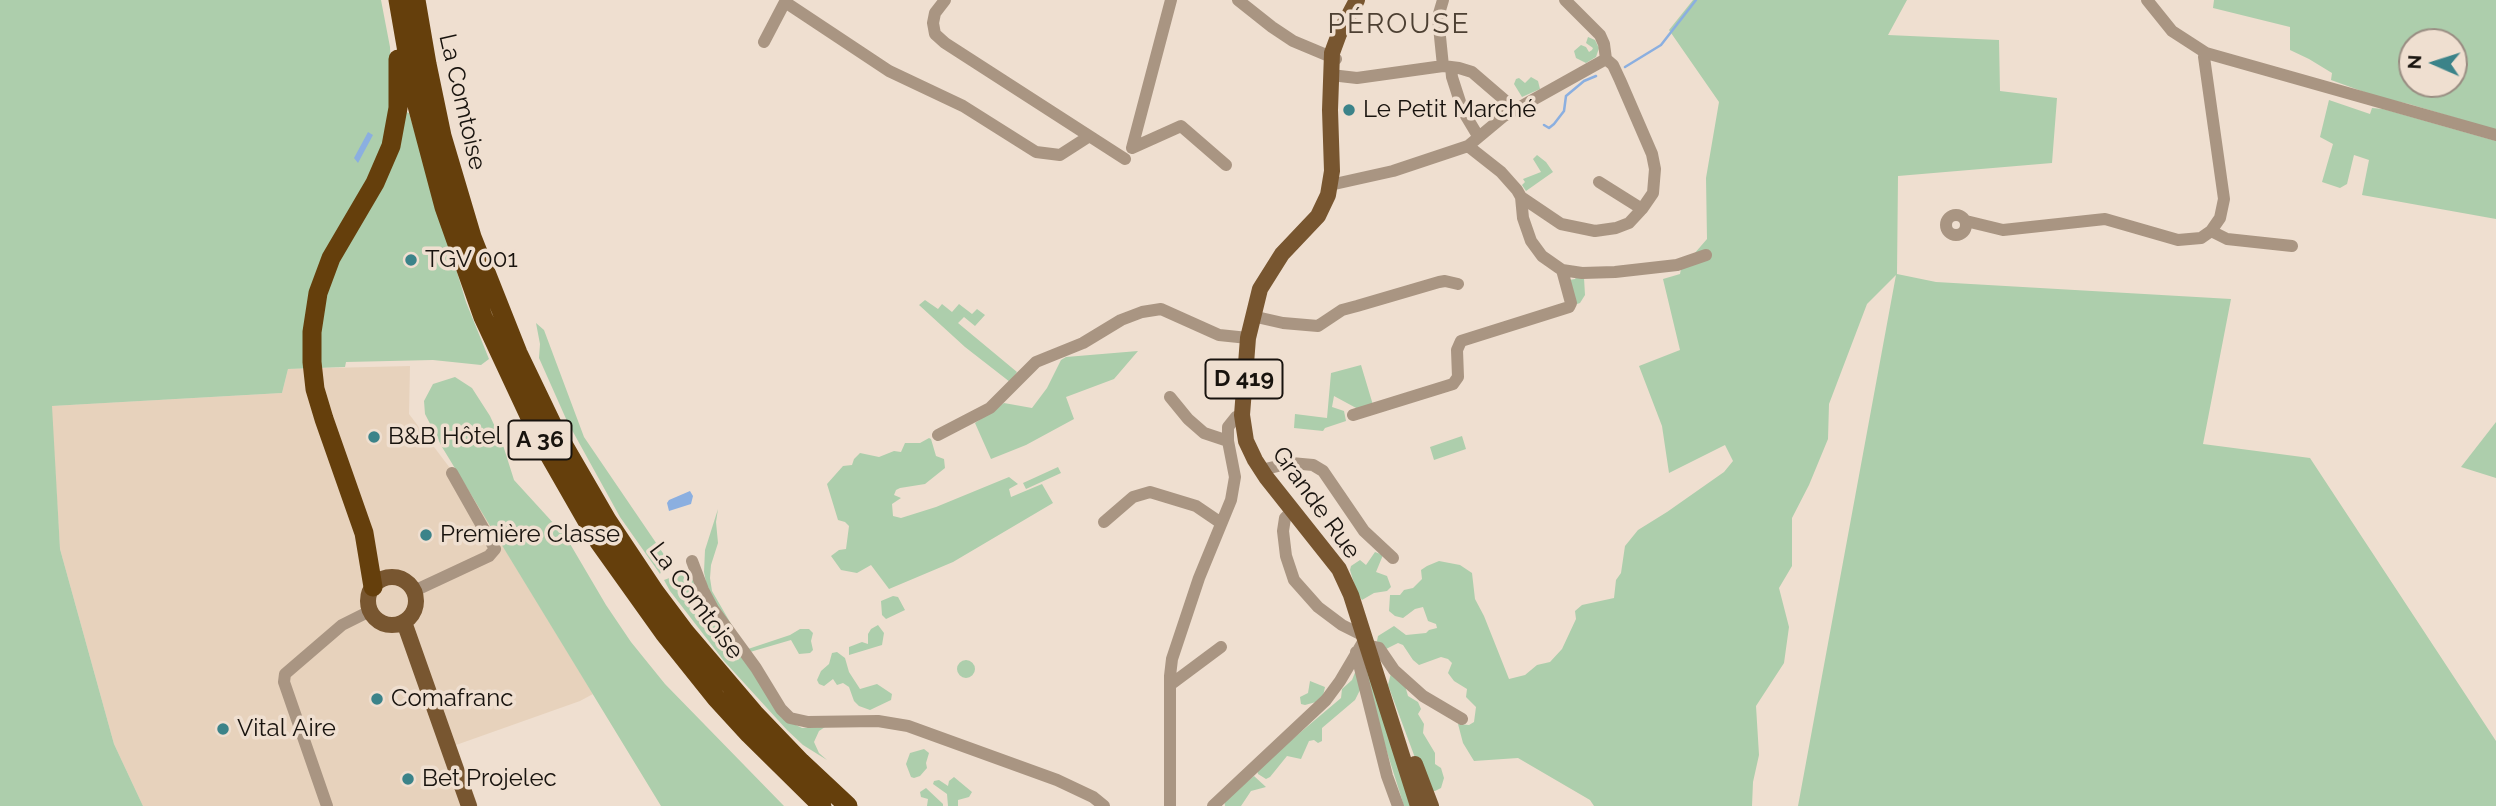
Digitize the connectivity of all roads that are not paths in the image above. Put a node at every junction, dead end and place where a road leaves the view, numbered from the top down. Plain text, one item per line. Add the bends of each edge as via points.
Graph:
1 (396, 0) edge
2 (416, 0) edge
3 (945, 0) edge
4 (1171, 0) edge
5 (1238, 0) edge
6 (1357, 0) edge
7 (1366, 0) edge
8 (1565, 0) edge
9 (2147, 0) edge
10 (786, 1) edge
11 (1442, 4) edge
12 (764, 42) dead end
13 (2206, 53) junction
14 (1606, 59) junction
15 (1333, 64) junction
16 (1447, 66) junction
17 (1515, 109) junction
18 (2496, 135) edge
19 (1088, 136) junction
20 (1478, 136) junction
21 (1468, 146) junction
22 (1125, 159) dead end
23 (1226, 165) dead end
24 (1600, 182) dead end
25 (1330, 186) junction
26 (1521, 197) junction
27 (1642, 209) junction
28 (1966, 221) dead end
29 (2211, 231) junction
30 (2292, 246) dead end
31 (1706, 255) dead end
32 (1562, 270) junction
33 (1458, 284) dead end
34 (1252, 316) junction
35 (1248, 338) junction
36 (1170, 397) dead end
37 (1242, 415) junction
38 (1353, 415) dead end
39 (938, 435) dead end
40 (1228, 441) junction
41 (1261, 470) junction
42 (453, 473) dead end
43 (1293, 510) junction
44 (1104, 522) dead end
45 (1222, 523) junction
46 (1393, 558) dead end
47 (692, 561) dead end
48 (373, 587) junction
49 (414, 591) junction
50 (370, 611) junction
51 (404, 622) junction
52 (1363, 645) junction
53 (1221, 647) dead end
54 (1170, 685) junction
55 (1462, 719) dead end
56 (1396, 723) junction
57 (327, 806) edge
58 (469, 806) edge
59 (822, 806) edge
60 (849, 806) edge
61 (1104, 806) edge
62 (1170, 806) edge
63 (1213, 806) edge
64 (1398, 806) edge
65 (1418, 806) edge
66 (1431, 806) edge

1 - 48 highway via 399,92 394,136 375,183 331,258 318,293 312,331 315,388 364,533
1 - 59 highway, La Comtoise / A 36 via 415,98 452,231 483,317 540,439 600,542 657,624 733,716
2 - 60 highway, La Comtoise / A 36 via 434,99 461,202 508,329 556,432 607,520 685,632 754,713
3 - 19 street via 935,13 935,34
4 - 23 street via 1132,148 1181,126
5 - 15 street
6 - 15 main road, Grande Rue / D 419 via 1339,34
7 - 15 main road
8 - 14 street via 1600,35
9 - 13 street via 2172,31
10 - 12 street
10 - 19 street via 889,71 963,106 1036,152 1060,155
11 - 16 street via 1437,17
13 - 18 street
13 - 29 street via 2224,199
14 - 17 street
14 - 27 street via 1620,80 1656,169 1653,193
15 - 16 street via 1356,78
15 - 25 main road, Grande Rue / D 419
16 - 17 street via 1472,72
16 - 20 street via 1467,120
17 - 20 street
19 - 22 street
20 - 21 street
21 - 25 street
21 - 26 street via 1501,172
24 - 27 street
25 - 34 main road, Grande Rue / D 419 via 1318,216 1264,281
26 - 27 street via 1547,216 1583,230 1616,228 1629,223
26 - 32 street via 1531,241
28 - 29 street via 2003,230 2105,219 2178,240
29 - 30 street via 2227,239
31 - 32 street via 1677,265 1615,272
32 - 38 street via 1569,307 1461,341 1458,377 1453,384
33 - 34 street via 1439,282 1342,310 1318,326
34 - 35 main road, Grande Rue / D 419
35 - 37 main road, Grande Rue / D 419
35 - 39 street via 1219,335 1161,309 1142,312 1036,362 990,408
36 - 40 street via 1204,433
37 - 40 street via 1229,423
37 - 41 main road, Grande Rue / D 419 via 1246,440
40 - 45 street via 1235,488
41 - 43 main road, Grande Rue / D 419
41 - 46 street via 1291,463 1323,471 1364,531
42 - 49 street via 495,548 489,556
43 - 52 main road, Grande Rue / D 419 via 1339,569 1351,595
43 - 52 street via 1285,518 1283,531 1294,580
44 - 45 street via 1133,497 1150,492 1196,506
45 - 54 street via 1175,644
47 - 61 street via 702,590 781,709 795,720 908,726 1057,780
48 - 49 main road via 395,577
48 - 50 main road via 368,598
49 - 51 main road via 415,608
50 - 51 main road via 389,625
50 - 57 street via 342,625 285,674
51 - 58 main road
52 - 55 street via 1379,648 1394,670 1423,696
52 - 56 main road, Grande Rue / D 419
52 - 63 street via 1326,700
52 - 64 street via 1387,776
53 - 54 street
54 - 62 street
56 - 65 main road, D 419
56 - 66 main road, D 419

